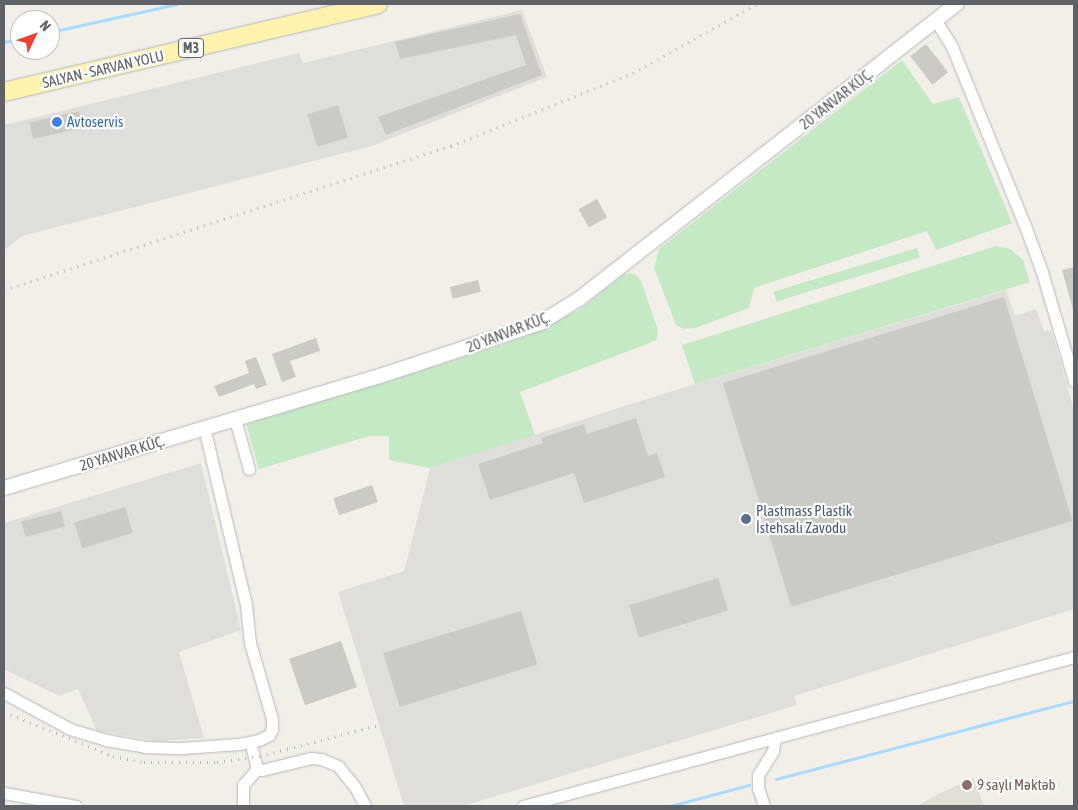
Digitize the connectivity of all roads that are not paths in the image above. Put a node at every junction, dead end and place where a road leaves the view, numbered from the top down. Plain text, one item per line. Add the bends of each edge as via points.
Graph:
1 (378, 4) edge
2 (956, 4) edge
3 (936, 21) junction
4 (4, 92) edge
5 (1074, 381) edge
6 (235, 419) junction
7 (204, 428) junction
8 (249, 470) dead end
9 (4, 488) edge
10 (1074, 657) edge
11 (4, 693) edge
12 (775, 738) junction
13 (250, 742) junction
14 (257, 769) junction
15 (4, 793) edge
16 (76, 806) edge
17 (243, 806) edge
18 (365, 806) edge
19 (522, 806) edge
20 (764, 806) edge

1 - 4 main road, SALYAN - SARVAN YOLU / M3
2 - 3 street, 20 YANVAR KÜÇ.
3 - 5 street via 952,47 1027,230
3 - 6 street, 20 YANVAR KÜÇ. via 562,311 540,323 459,350
6 - 7 street, 20 YANVAR KÜÇ.
6 - 8 street
7 - 9 street, 20 YANVAR KÜÇ.
7 - 13 street via 246,605 250,643 272,719 269,735
10 - 12 street
11 - 13 street via 70,729 106,740 145,747 182,748
12 - 19 street
12 - 20 street via 773,751 758,775
13 - 14 street
14 - 17 street via 243,785
14 - 18 street via 311,758 321,759 338,766
15 - 16 street

